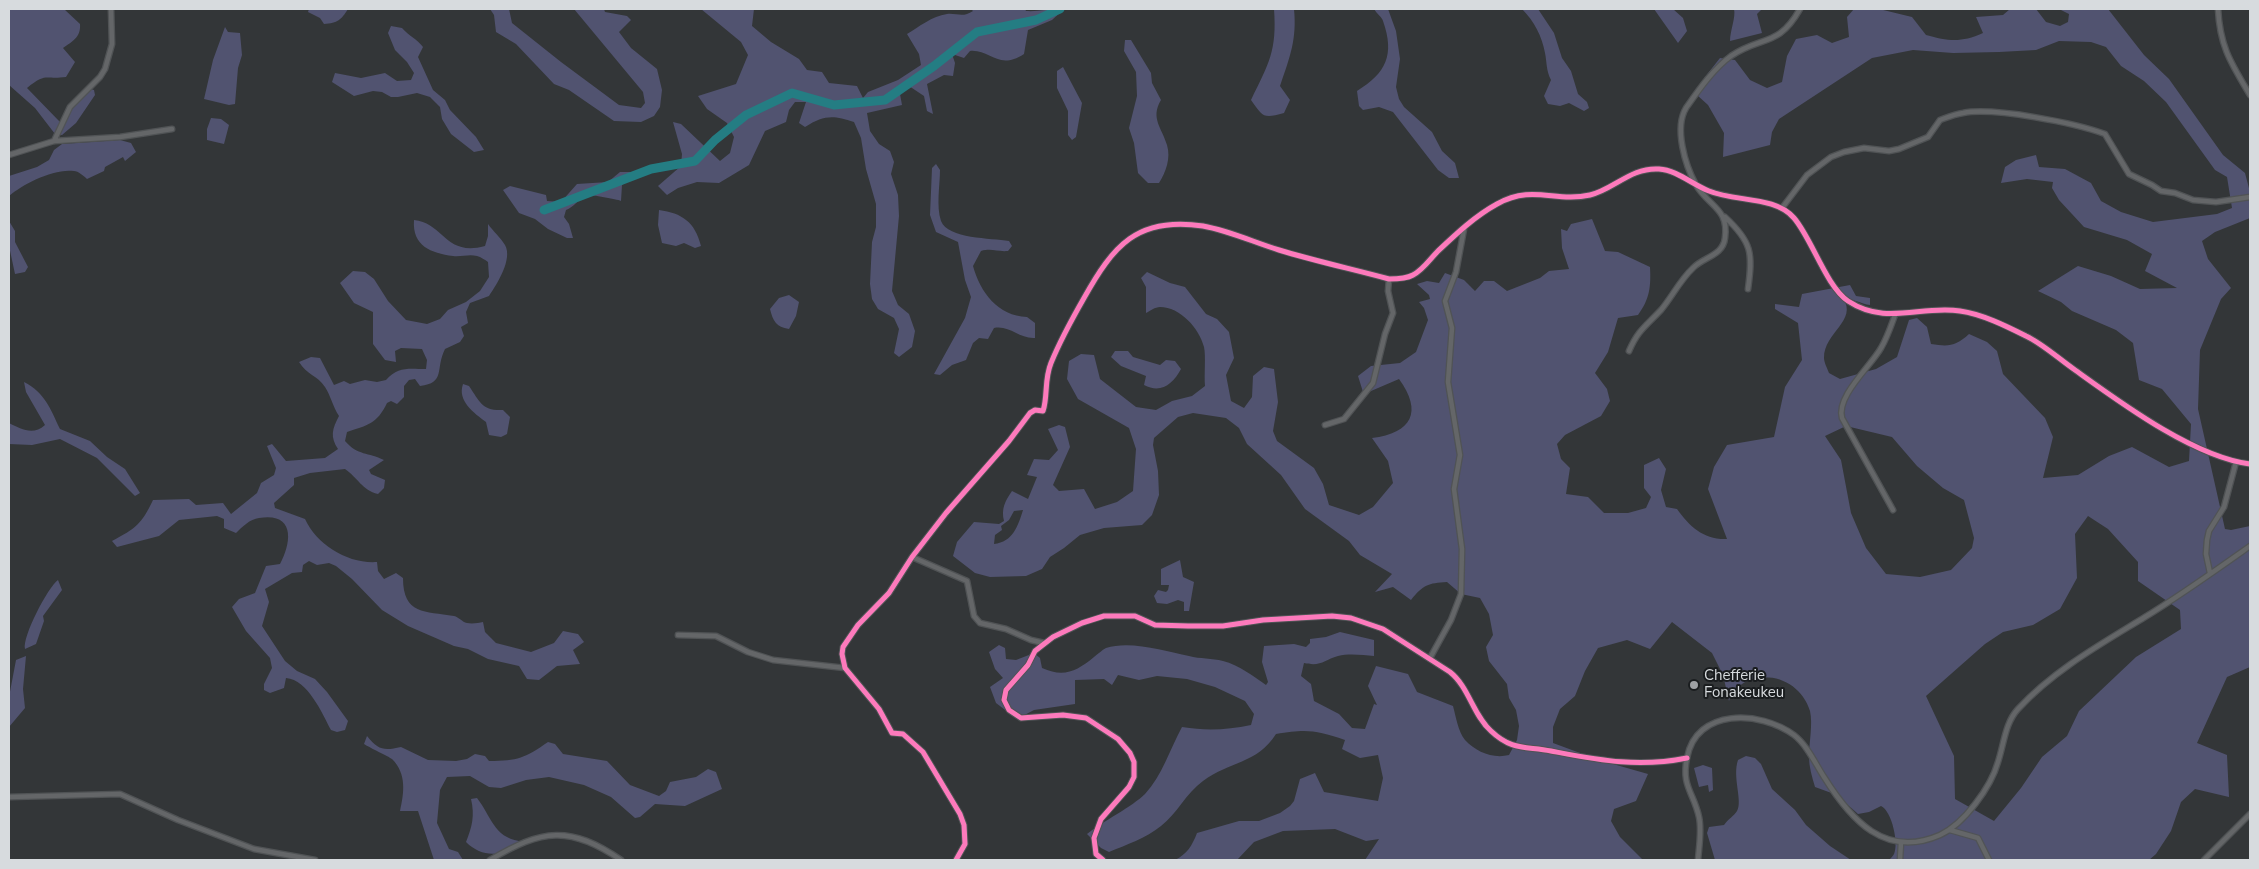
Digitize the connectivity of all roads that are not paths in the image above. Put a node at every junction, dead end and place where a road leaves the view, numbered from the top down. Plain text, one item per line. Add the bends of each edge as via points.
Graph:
1 (111, 9) edge
2 (1800, 9) edge
3 (2218, 9) edge
4 (2250, 95) edge
5 (172, 128) dead end
6 (54, 141) junction
7 (9, 155) edge
8 (1696, 184) junction
9 (2250, 197) edge
10 (1782, 208) junction
11 (1723, 215) junction
12 (1464, 227) junction
13 (1389, 280) junction
14 (1748, 289) dead end
15 (1896, 315) junction
16 (1629, 351) dead end
17 (1325, 425) dead end
18 (2236, 462) junction
19 (2250, 464) edge
20 (1893, 510) dead end
21 (2250, 546) edge
22 (912, 557) junction
23 (2210, 573) junction
24 (678, 634) dead end
25 (1031, 640) junction
26 (1044, 643) junction
27 (1035, 651) junction
28 (1430, 658) junction
29 (846, 668) junction
30 (1686, 758) junction
31 (9, 797) edge
32 (2250, 814) edge
33 (1950, 830) junction
34 (1901, 842) junction
35 (315, 860) edge
36 (490, 860) edge
37 (621, 860) edge
38 (956, 860) edge
39 (1103, 860) edge
40 (1698, 860) edge
41 (1900, 860) edge
42 (1989, 860) edge
43 (2204, 860) edge

1 - 6 street via 112,44 105,69 70,107
2 - 8 street via 1780,35 1748,47 1722,63 1686,109 1680,135
3 - 4 street via 2223,47
5 - 6 street via 120,137
6 - 7 street
8 - 10 street via 1728,197
8 - 11 street
8 - 12 street via 1664,170 1652,169 1591,195 1527,193 1511,197
9 - 10 street via 2216,202 2161,191 2129,174 2106,134 2080,126 2014,115 1967,113 1940,120 1928,137 1899,149 1864,148 1831,157 1807,175
10 - 15 street via 1796,222 1843,297 1864,309
11 - 14 street via 1738,229 1749,248
11 - 16 street via 1725,239 1722,248 1693,267 1660,310 1639,331
12 - 13 street via 1416,274
12 - 28 street via 1456,272 1445,301 1452,328 1448,382 1460,455 1454,489 1462,549 1460,594 1451,620
13 - 17 street via 1388,291 1394,313 1385,334 1373,384 1344,418
13 - 22 street via 1203,226 1164,226 1138,234 1103,265 1075,314 1048,372 1043,411 1030,413
15 - 18 street via 1926,310 1959,311 2004,326 2032,339 2111,396 2177,436 2213,455
15 - 20 street via 1881,347 1855,382 1840,411
18 - 19 street
18 - 23 street via 2224,507 2209,531 2206,554
21 - 23 street
22 - 25 street via 967,581 974,616 980,623 1018,633
22 - 29 street via 889,593 848,639 842,654
23 - 33 street via 2093,648 2025,702 2012,715 1998,763 1981,796
24 - 29 street via 716,636 773,660
25 - 26 street
25 - 27 street
26 - 27 street
26 - 28 street via 1082,623 1104,616 1135,616 1155,625 1223,626 1332,616 1351,618 1382,629
27 - 39 street via 1028,665 1006,690 1004,700 1009,710 1027,718 1063,715 1086,718 1118,739 1134,762 1134,777 1129,787 1097,827 1094,849
28 - 30 street via 1454,675 1489,729 1514,746 1629,764 1653,764
29 - 38 street via 879,709 889,730 903,734 922,752 946,788 966,834 965,844
30 - 34 street via 1695,736 1718,720 1750,719 1772,723 1798,739 1865,829 1881,838
30 - 40 street via 1686,783 1699,817
31 - 35 street via 120,794 254,849
32 - 43 street
33 - 34 street via 1927,840
33 - 42 street via 1978,838
34 - 41 street
36 - 37 street via 525,842 556,834 584,839

